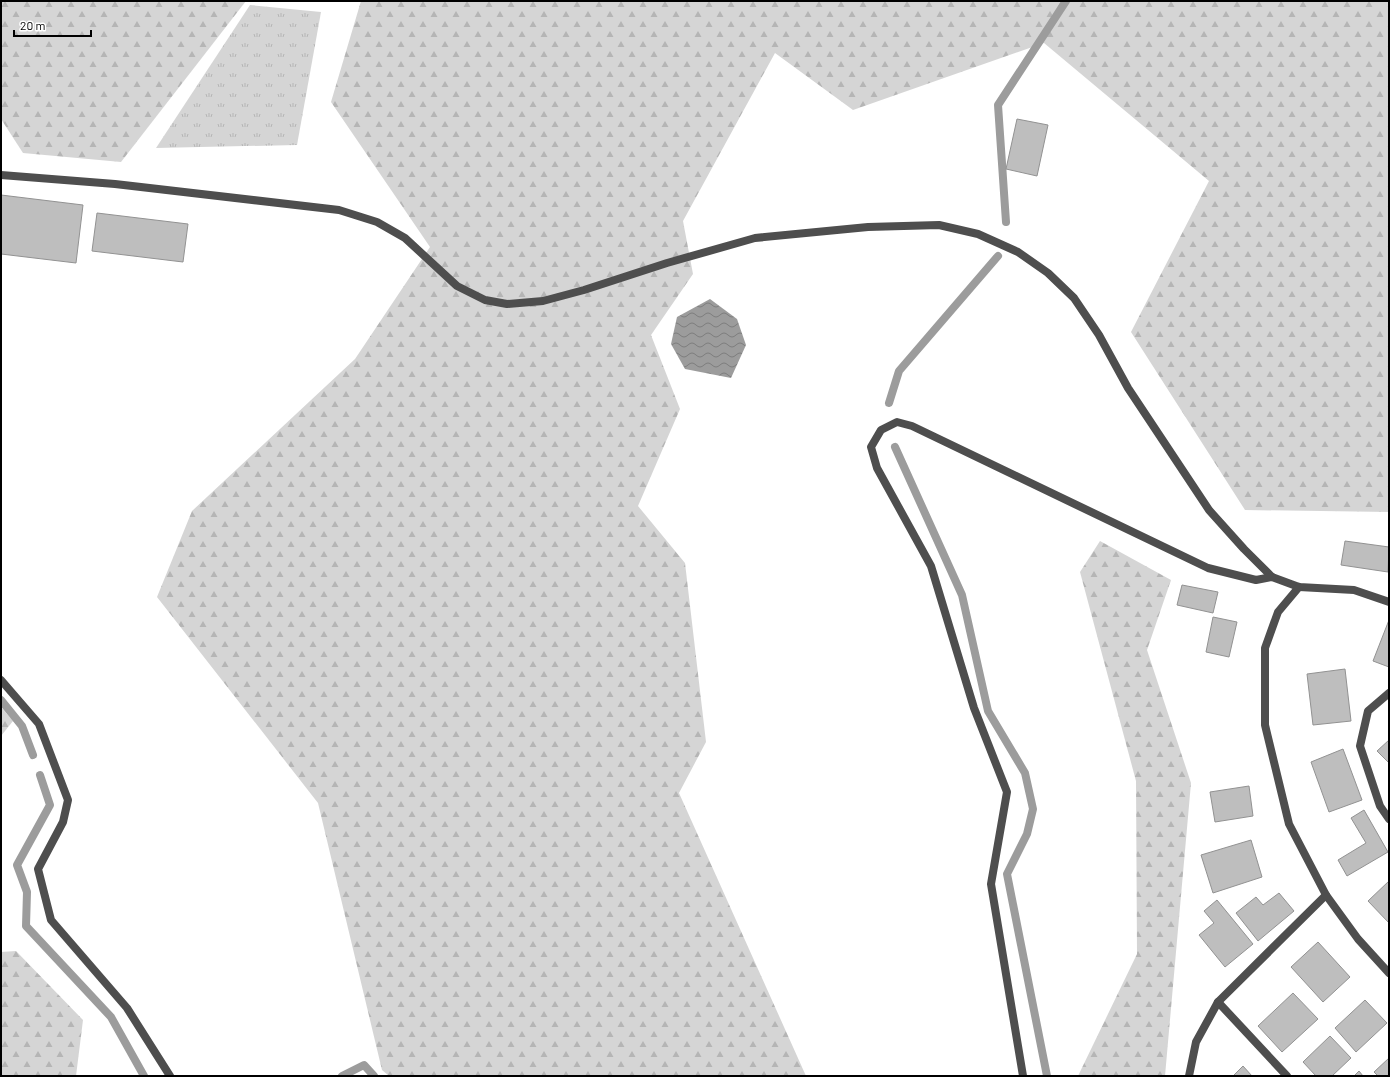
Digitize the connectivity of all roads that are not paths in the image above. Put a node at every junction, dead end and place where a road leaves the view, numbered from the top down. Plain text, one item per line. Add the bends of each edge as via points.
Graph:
1 (1, 175) edge
2 (1272, 577) junction
3 (1299, 587) junction
4 (1389, 602) edge
5 (1, 680) edge
6 (1389, 693) edge
7 (1389, 819) edge
8 (1326, 895) junction
9 (1389, 973) edge
10 (1218, 1002) junction
11 (170, 1076) edge
12 (1023, 1076) edge
13 (1189, 1076) edge
14 (1287, 1076) edge

1 - 2 street via 115,184 339,210 377,222 405,238 457,286 485,300 507,304 543,301 755,238 868,227 939,225 978,234 1018,252 1048,272 1074,298 1099,335 1128,388 1209,510
2 - 3 street
2 - 12 street via 1256,580 1208,568 912,426 897,422 881,430 871,448 877,468 931,566 974,708 1007,792 991,884
3 - 4 street via 1354,590
3 - 8 street via 1278,612 1265,648 1266,725 1289,824
5 - 11 street via 39,724 68,800 63,822 38,869 51,920 127,1008
6 - 7 street via 1368,711 1360,746 1380,806
8 - 9 street via 1358,939
8 - 10 street
10 - 13 street via 1196,1042
10 - 14 street

